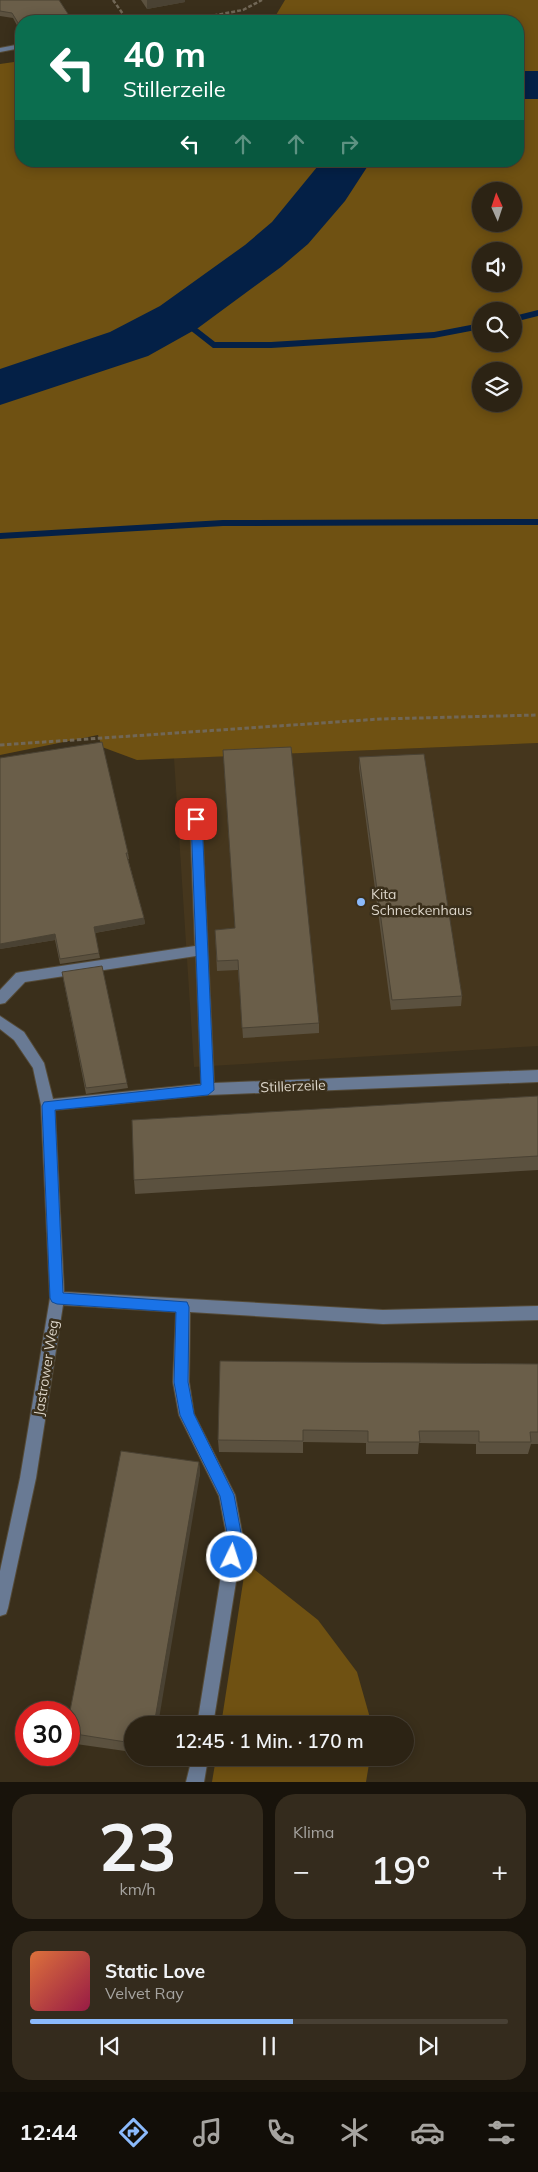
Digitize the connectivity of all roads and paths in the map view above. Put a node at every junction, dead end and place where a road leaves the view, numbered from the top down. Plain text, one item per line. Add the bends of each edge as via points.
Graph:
1 (113, 0) edge
2 (262, 0) edge
3 (124, 15) edge
4 (216, 15) edge
5 (15, 47) edge
6 (0, 50) edge
7 (538, 715) edge
8 (0, 745) edge
9 (196, 819) dead end
10 (202, 950) junction
11 (0, 999) edge
12 (0, 1021) edge
13 (538, 1076) edge
14 (208, 1090) junction
15 (48, 1106) junction
16 (57, 1298) junction
17 (183, 1307) junction
18 (538, 1312) edge
19 (0, 1608) edge
20 (206, 1716) edge
21 (198, 1766) edge
22 (195, 1782) edge

1 - 3 path
2 - 4 path via 243,10
5 - 6 street
7 - 8 path via 380,719
9 - 10 street
10 - 11 street via 20,977
10 - 14 street
12 - 15 street, Jastrower Weg via 19,1036 39,1067
13 - 14 street, Stillerzeile
14 - 15 street, Stillerzeile
15 - 16 street, Jastrower Weg
16 - 17 street
16 - 19 street, Jastrower Weg via 28,1478
17 - 18 street via 383,1317
17 - 20 street via 181,1382 187,1415 227,1495 235,1538
21 - 22 street

